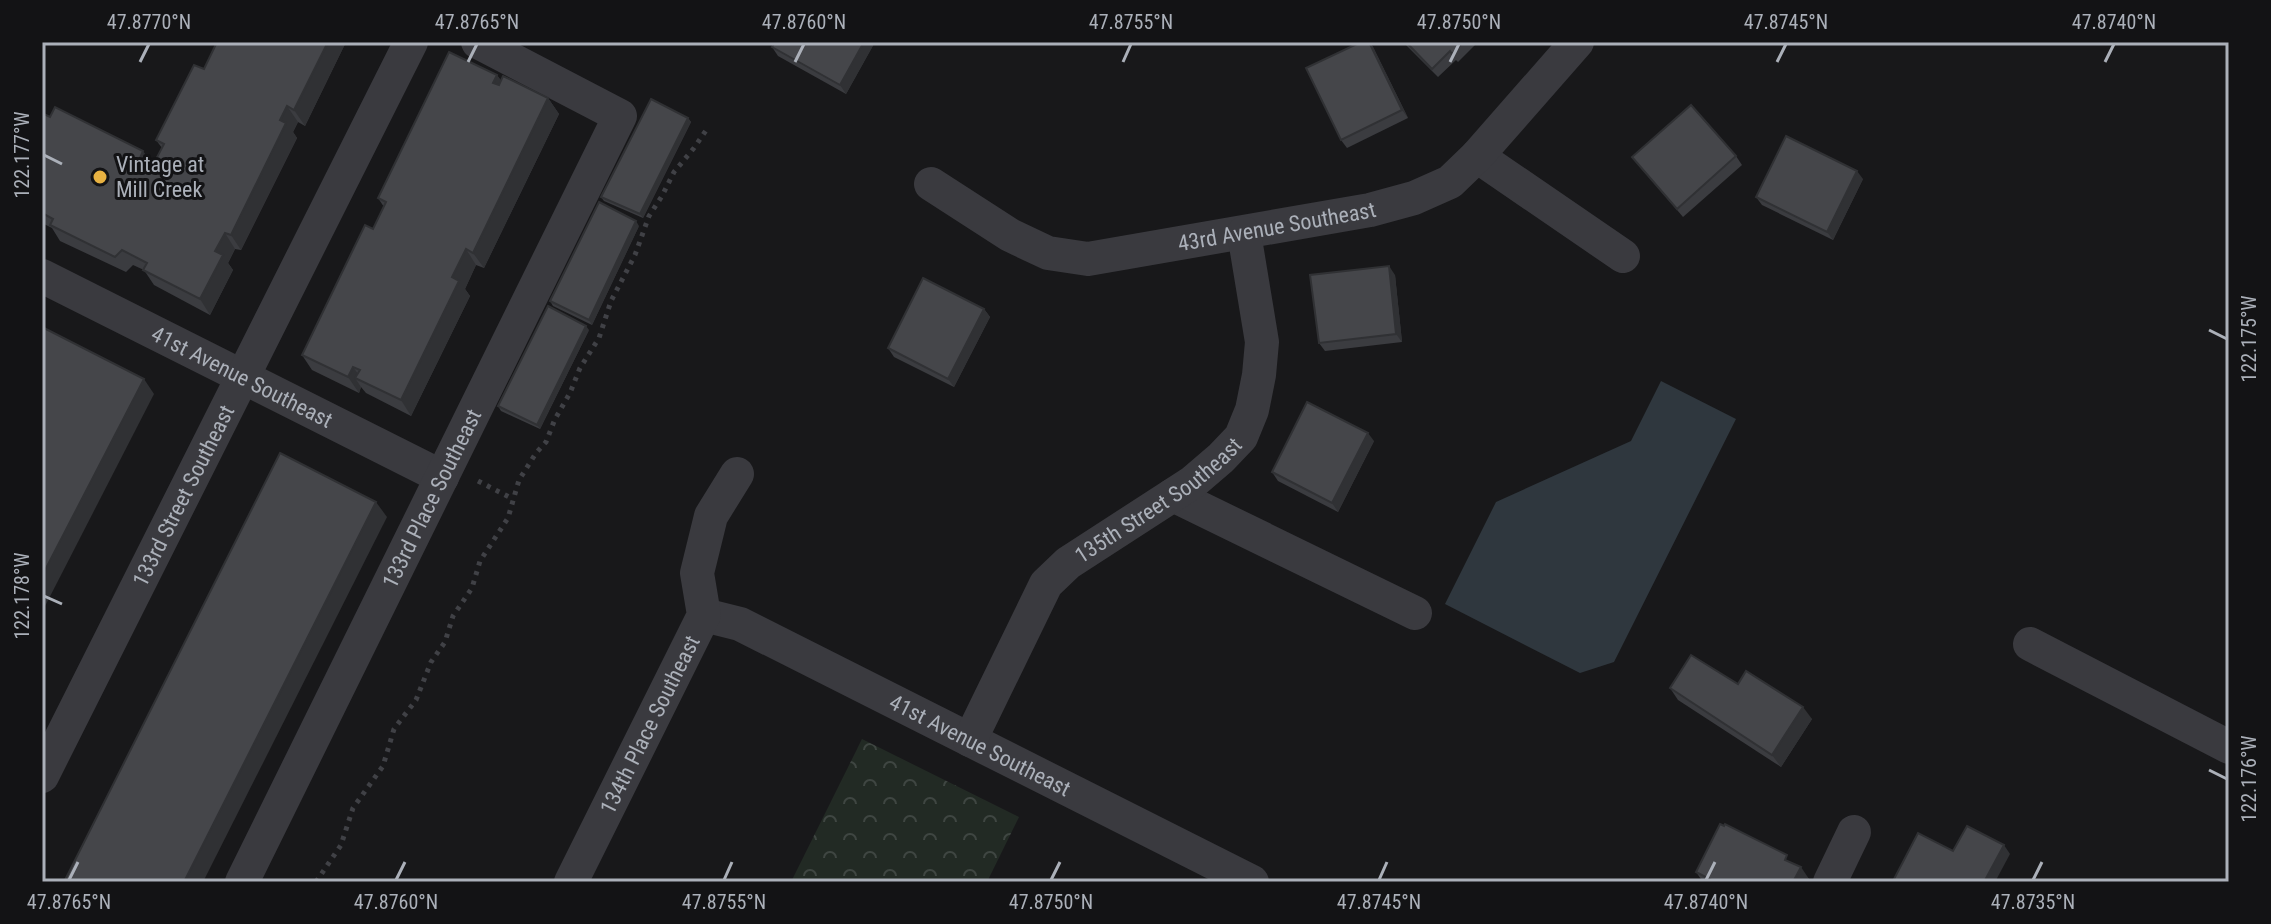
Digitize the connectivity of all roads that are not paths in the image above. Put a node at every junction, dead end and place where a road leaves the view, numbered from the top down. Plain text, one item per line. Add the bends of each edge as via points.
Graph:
1 (411, 42) edge
2 (478, 42) edge
3 (1577, 42) edge
4 (1477, 156) junction
5 (931, 184) dead end
6 (1244, 233) junction
7 (1623, 256) dead end
8 (42, 276) edge
9 (243, 375) junction
10 (737, 474) dead end
11 (442, 477) junction
12 (1173, 495) junction
13 (1415, 613) dead end
14 (704, 615) junction
15 (2030, 644) dead end
16 (970, 740) junction
17 (2229, 747) edge
18 (42, 776) edge
19 (1854, 832) dead end
20 (242, 882) edge
21 (571, 882) edge
22 (1252, 882) edge
23 (1830, 882) edge

1 - 9 street, 133rd Street Southeast
2 - 11 street, 133rd Place Southeast via 620,116
3 - 4 street, 43rd Avenue Southeast
4 - 6 street, 43rd Avenue Southeast via 1450,182 1414,198
4 - 7 street
5 - 6 street, 43rd Avenue Southeast via 1048,253 1088,259
6 - 12 street, 135th Street Southeast via 1262,342 1252,410 1241,437
8 - 9 street, 41st Avenue Southeast
9 - 11 street, 41st Avenue Southeast
9 - 18 street, 133rd Street Southeast
10 - 14 street, 134th Place Southeast via 711,516 697,573
11 - 20 street, 133rd Place Southeast
12 - 13 street
12 - 16 street, 135th Street Southeast via 1068,563 1046,584
14 - 16 street, 41st Avenue Southeast via 740,624
14 - 21 street, 134th Place Southeast
15 - 17 street
16 - 22 street, 41st Avenue Southeast
19 - 23 street

